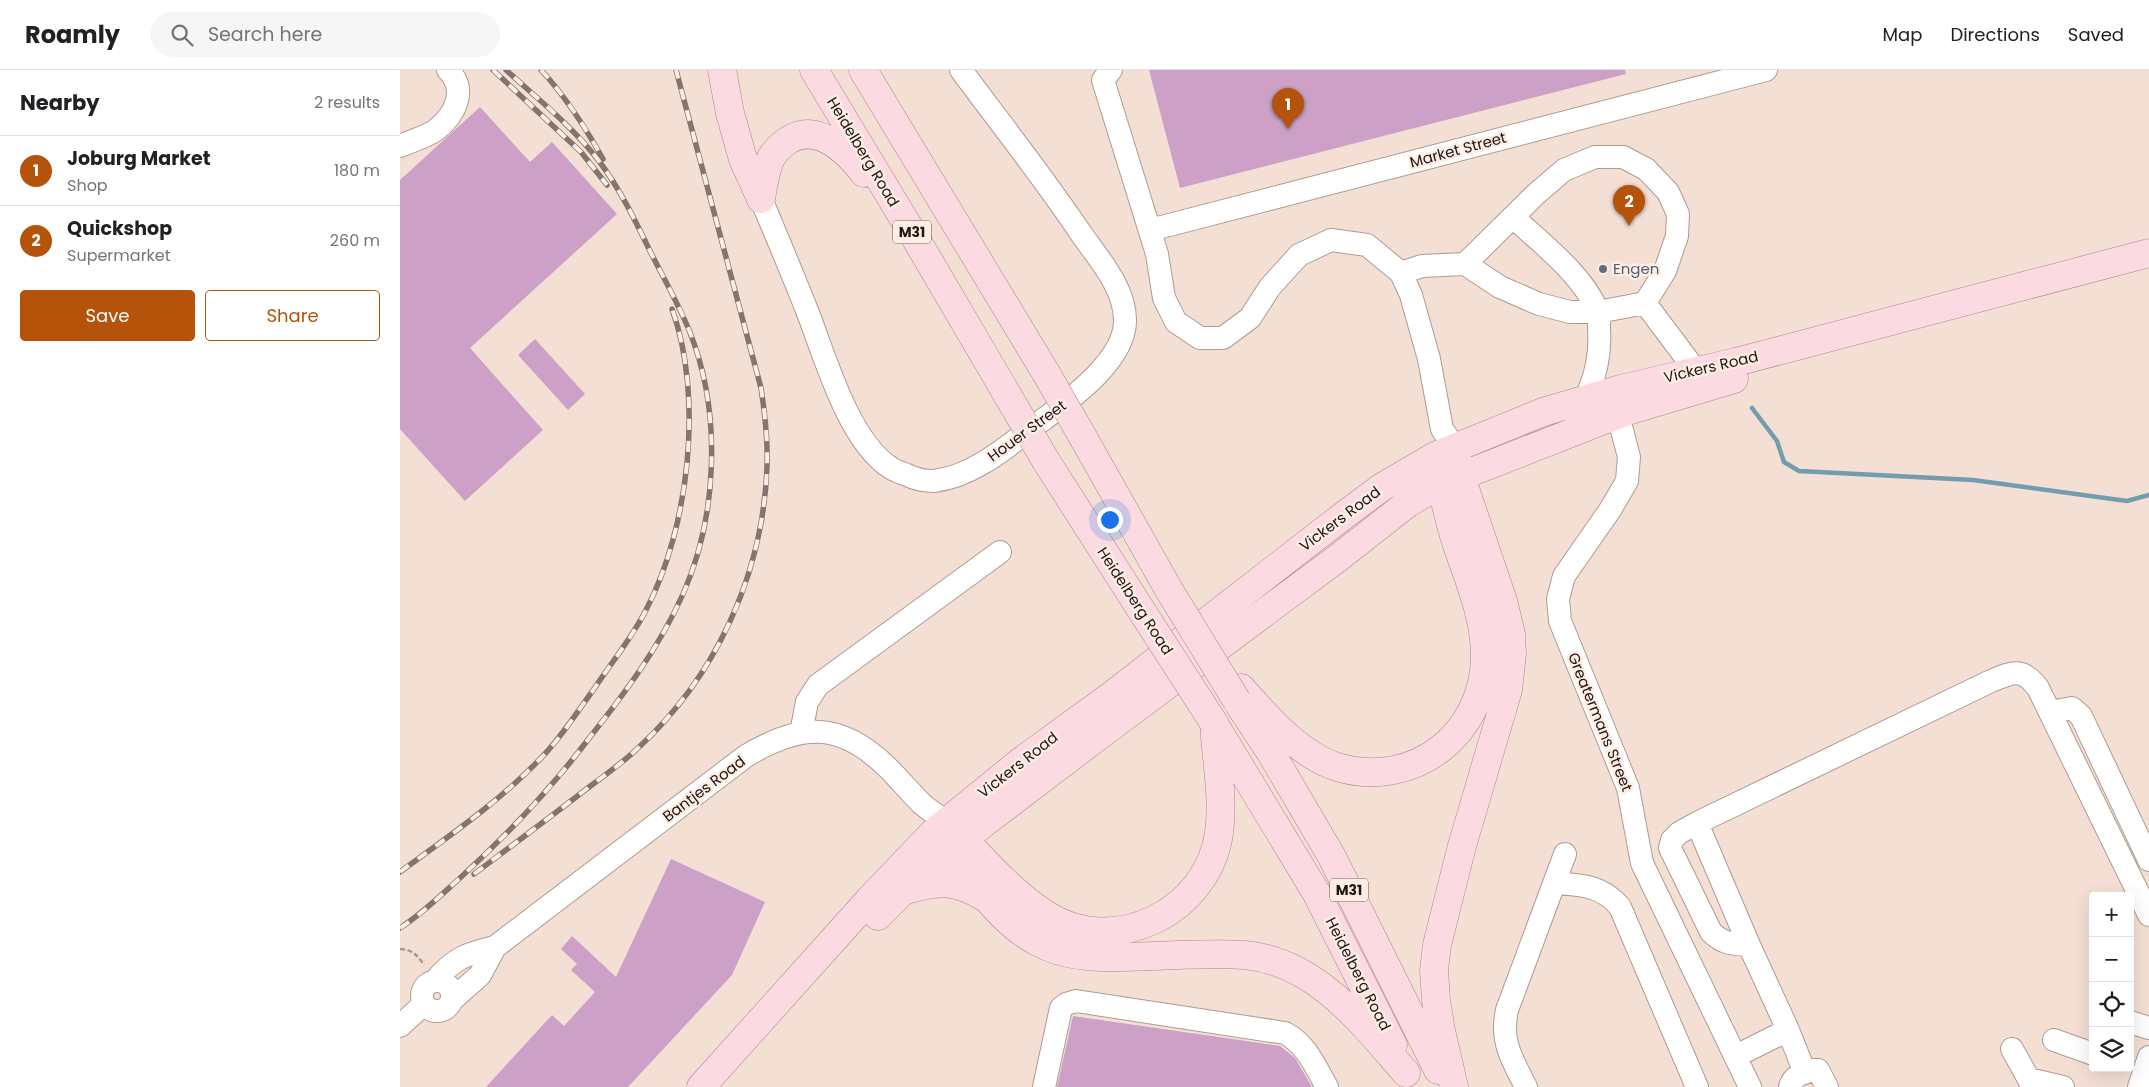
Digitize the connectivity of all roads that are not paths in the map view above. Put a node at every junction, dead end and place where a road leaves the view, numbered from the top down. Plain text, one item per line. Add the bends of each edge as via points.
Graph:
1 (448, 70) edge
2 (722, 70) edge
3 (814, 70) edge
4 (863, 70) edge
5 (961, 70) edge
6 (1111, 70) edge
7 (1766, 70) edge
8 (400, 146) edge
9 (761, 199) junction
10 (1513, 217) junction
11 (1150, 230) junction
12 (916, 238) junction
13 (2149, 254) edge
14 (1465, 264) junction
15 (2149, 270) edge
16 (1401, 273) junction
17 (1645, 303) junction
18 (1598, 312) junction
19 (1696, 371) junction
20 (1586, 398) junction
21 (1618, 415) junction
22 (1444, 444) junction
23 (1451, 481) junction
24 (1397, 511) junction
25 (1456, 541) junction
26 (1000, 552) dead end
27 (1239, 694) junction
28 (2050, 712) junction
29 (1214, 724) junction
30 (800, 733) junction
31 (1004, 808) junction
32 (1697, 823) junction
33 (948, 836) junction
34 (1564, 854) dead end
35 (2149, 860) edge
36 (994, 870) junction
37 (1554, 883) junction
38 (903, 891) junction
39 (991, 902) junction
40 (2149, 915) edge
41 (1749, 946) junction
42 (494, 947) junction
43 (428, 992) junction
44 (400, 1006) edge
45 (2134, 1023) edge
46 (400, 1026) edge
47 (2149, 1028) edge
48 (1788, 1030) junction
49 (2054, 1040) dead end
50 (2012, 1049) dead end
51 (2089, 1053) edge
52 (1736, 1056) junction
53 (1409, 1080) edge
54 (1797, 1080) edge
55 (2031, 1083) edge
56 (701, 1087) edge
57 (722, 1087) edge
58 (1044, 1087) edge
59 (1327, 1087) edge
60 (1447, 1087) edge
61 (1454, 1087) edge
62 (1526, 1087) edge
63 (1697, 1087) edge
64 (1750, 1087) edge
65 (1827, 1087) edge
66 (2063, 1087) edge

1 - 8 street via 459,88 452,114 435,130
2 - 9 main road via 743,159
3 - 12 main road, Heidelberg Road / M31
4 - 27 main road, Heidelberg Road / M31, bridge via 1046,373 1169,590
5 - 9 street, Houer Street via 1061,204 1111,278 1122,301 1125,321 1122,340 1109,360 1078,394 973,469 951,478 931,481 890,468 872,450 856,428 838,391
6 - 11 street via 1103,80
7 - 11 street, Market Street
9 - 12 main road via 766,172 780,146 792,138 814,135 829,140 854,161
10 - 14 street
10 - 17 street via 1564,170 1595,157 1623,156 1646,169 1668,192 1678,214 1677,236 1665,271
10 - 18 street via 1570,271 1590,295
11 - 16 street via 1164,298 1176,322 1200,338 1222,338 1250,318 1270,287 1299,255 1331,240 1366,245
12 - 29 main road, Heidelberg Road / M31, bridge via 1046,461
13 - 19 main road, Vickers Road
14 - 16 street via 1422,266
14 - 18 street via 1500,287 1538,304 1570,312
15 - 21 main road, Vickers Road via 1744,376
16 - 22 street via 1411,295 1429,358
17 - 18 street
17 - 19 street
18 - 20 street via 1600,358
19 - 20 main road, Vickers Road
20 - 22 main road, Vickers Road via 1480,436
21 - 23 main road, Vickers Road
21 - 52 street, Greatermans Street via 1629,457 1627,480 1564,576 1558,599 1560,621 1628,788 1642,863
22 - 23 main road
22 - 33 main road, Vickers Road via 1343,516 1020,762
23 - 24 main road, Vickers Road
23 - 25 main road
23 - 61 main road via 1503,601 1512,654 1508,690 1436,945 1436,1000
24 - 25 main road via 1417,512 1430,517
24 - 31 main road, Vickers Road
25 - 27 main road via 1477,606 1485,639 1485,657 1480,694 1471,714 1454,738 1440,750 1425,759 1382,771 1358,772 1336,766 1297,744
26 - 30 street via 818,685 807,702
27 - 60 main road, Heidelberg Road / M31 via 1332,857
28 - 32 street via 2029,676 2016,672 2006,675
28 - 35 street via 2072,708 2081,716
28 - 40 street
29 - 36 main road via 1219,797 1219,832 1215,851 1194,889 1168,913 1134,928 1116,931 1077,927 1045,915
29 - 53 main road, Heidelberg Road / M31 via 1317,894
30 - 33 street, Bantjes Road via 828,732 846,737 865,748 922,804
30 - 42 street, Bantjes Road via 767,743 746,756
31 - 33 main road, Vickers Road
31 - 36 main road via 994,834
32 - 41 street
32 - 41 street via 1672,840 1670,848 1675,861 1711,932 1727,944
33 - 36 main road
33 - 38 main road, Vickers Road
33 - 39 main road
33 - 56 main road, Vickers Road via 875,893
34 - 37 street
37 - 62 street via 1504,1026 1509,1052
37 - 63 street via 1600,890 1620,908
38 - 39 main road via 943,882 966,887
38 - 57 main road, Vickers Road
39 - 53 main road via 1024,934 1068,953 1089,957 1246,955 1293,969 1319,983 1341,1001
41 - 48 street
42 - 43 street, Bantjes Road via 456,960
42 - 43 street, Bantjes Road via 480,975 452,1000 451,989 441,982
43 - 44 street, Bantjes Road
43 - 46 street
45 - 47 street
48 - 52 street
48 - 54 street
49 - 51 street
50 - 55 street
52 - 64 street, Greatermans Street
54 - 65 street via 1811,1069 1818,1070
55 - 66 street
58 - 59 street via 1061,1008 1076,1001 1285,1033 1305,1048

